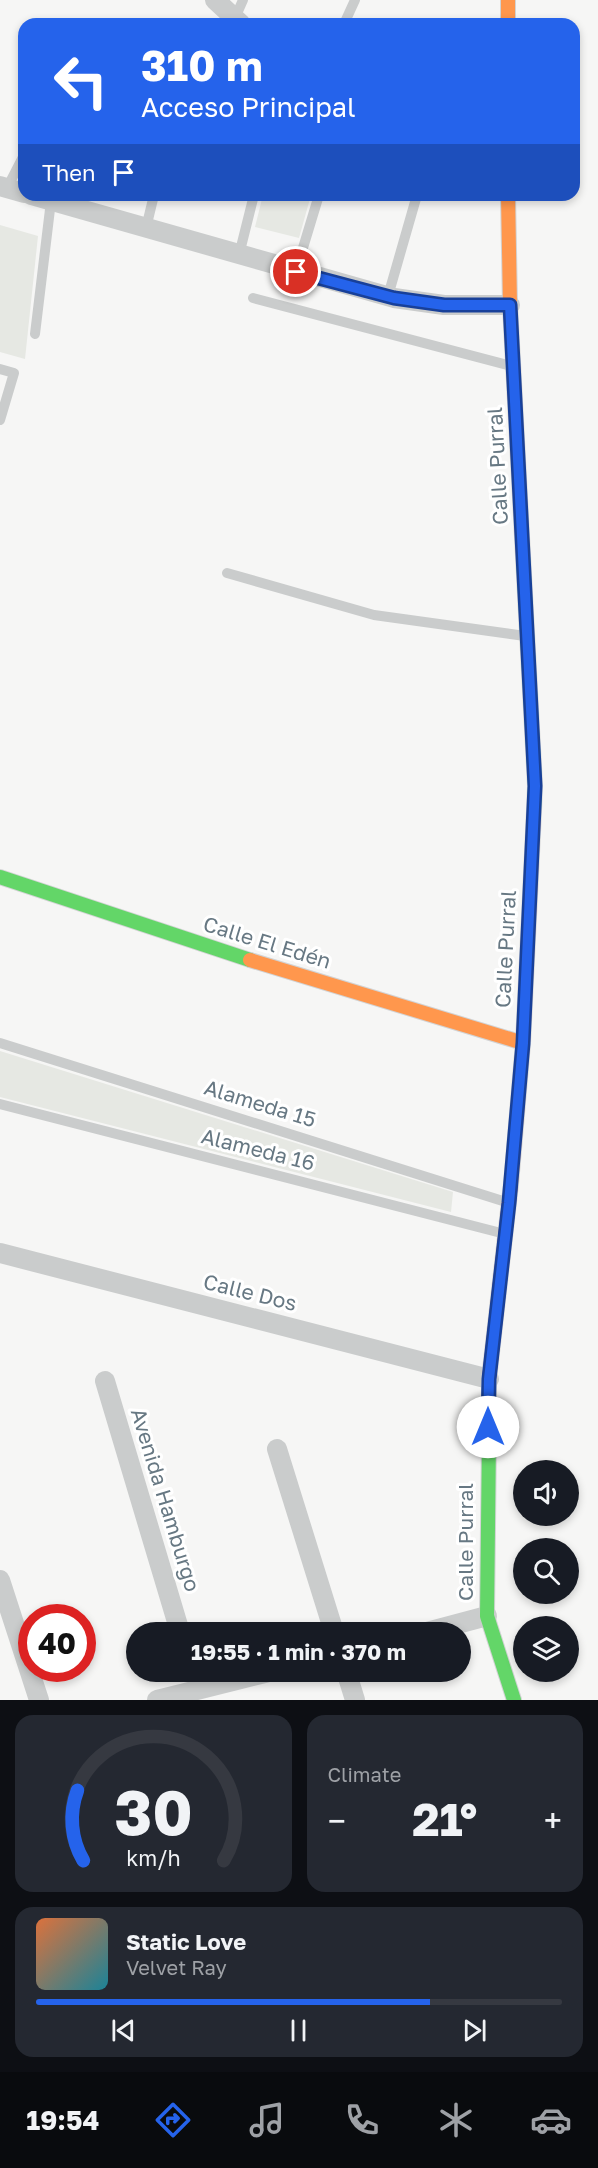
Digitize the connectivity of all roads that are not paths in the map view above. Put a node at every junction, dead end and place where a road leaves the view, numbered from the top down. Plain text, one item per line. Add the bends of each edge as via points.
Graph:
1 (214, 0) edge
2 (243, 0) edge
3 (355, 0) edge
4 (508, 0) edge
5 (235, 18) edge
6 (239, 18) edge
7 (347, 18) edge
8 (508, 18) edge
9 (18, 167) edge
10 (7, 188) edge
11 (51, 201) joint
12 (153, 201) edge
13 (252, 201) edge
14 (317, 201) edge
15 (415, 201) edge
16 (508, 201) edge
17 (146, 228) junction
18 (239, 255) junction
19 (296, 272) junction
20 (388, 296) junction
21 (253, 298) dead end
22 (510, 305) junction
23 (34, 334) dead end
24 (514, 367) junction
25 (0, 369) edge
26 (0, 420) edge
27 (227, 573) dead end
28 (528, 637) junction
29 (0, 877) edge
30 (0, 1043) edge
31 (523, 1043) junction
32 (0, 1104) edge
33 (509, 1203) junction
34 (506, 1234) junction
35 (0, 1253) edge
36 (489, 1379) junction
37 (105, 1381) dead end
38 (277, 1449) dead end
39 (0, 1580) edge
40 (487, 1616) junction
41 (177, 1622) edge
42 (331, 1622) edge
43 (464, 1622) edge
44 (190, 1682) edge
45 (349, 1682) edge
46 (39, 1700) edge
47 (157, 1700) edge
48 (355, 1700) edge
49 (514, 1700) edge

1 - 5 street
2 - 6 lane
3 - 7 lane
4 - 8 street
9 - 10 lane
11 - 17 street
11 - 23 lane
12 - 17 lane
13 - 18 lane
14 - 19 lane
15 - 20 lane
16 - 22 street, Calle Purral
17 - 18 street
18 - 19 street
19 - 20 street
20 - 22 street via 444,305
21 - 24 lane
22 - 24 street, Calle Purral
24 - 28 street, Calle Purral
25 - 26 lane via 14,373
27 - 28 lane via 374,615
28 - 31 street, Calle Purral via 535,786
29 - 31 street, Calle El Edén via 166,934
30 - 33 lane, Alameda 15
31 - 33 street, Calle Purral
32 - 34 lane, Alameda 16
33 - 34 street, Calle Purral
34 - 36 street, Calle Purral
35 - 36 street, Calle Dos
36 - 40 street, Calle Purral
37 - 41 street, Avenida Hamburgo
38 - 42 street
39 - 46 street
40 - 43 street
40 - 49 street, Calle Purral
44 - 47 street
45 - 48 street

